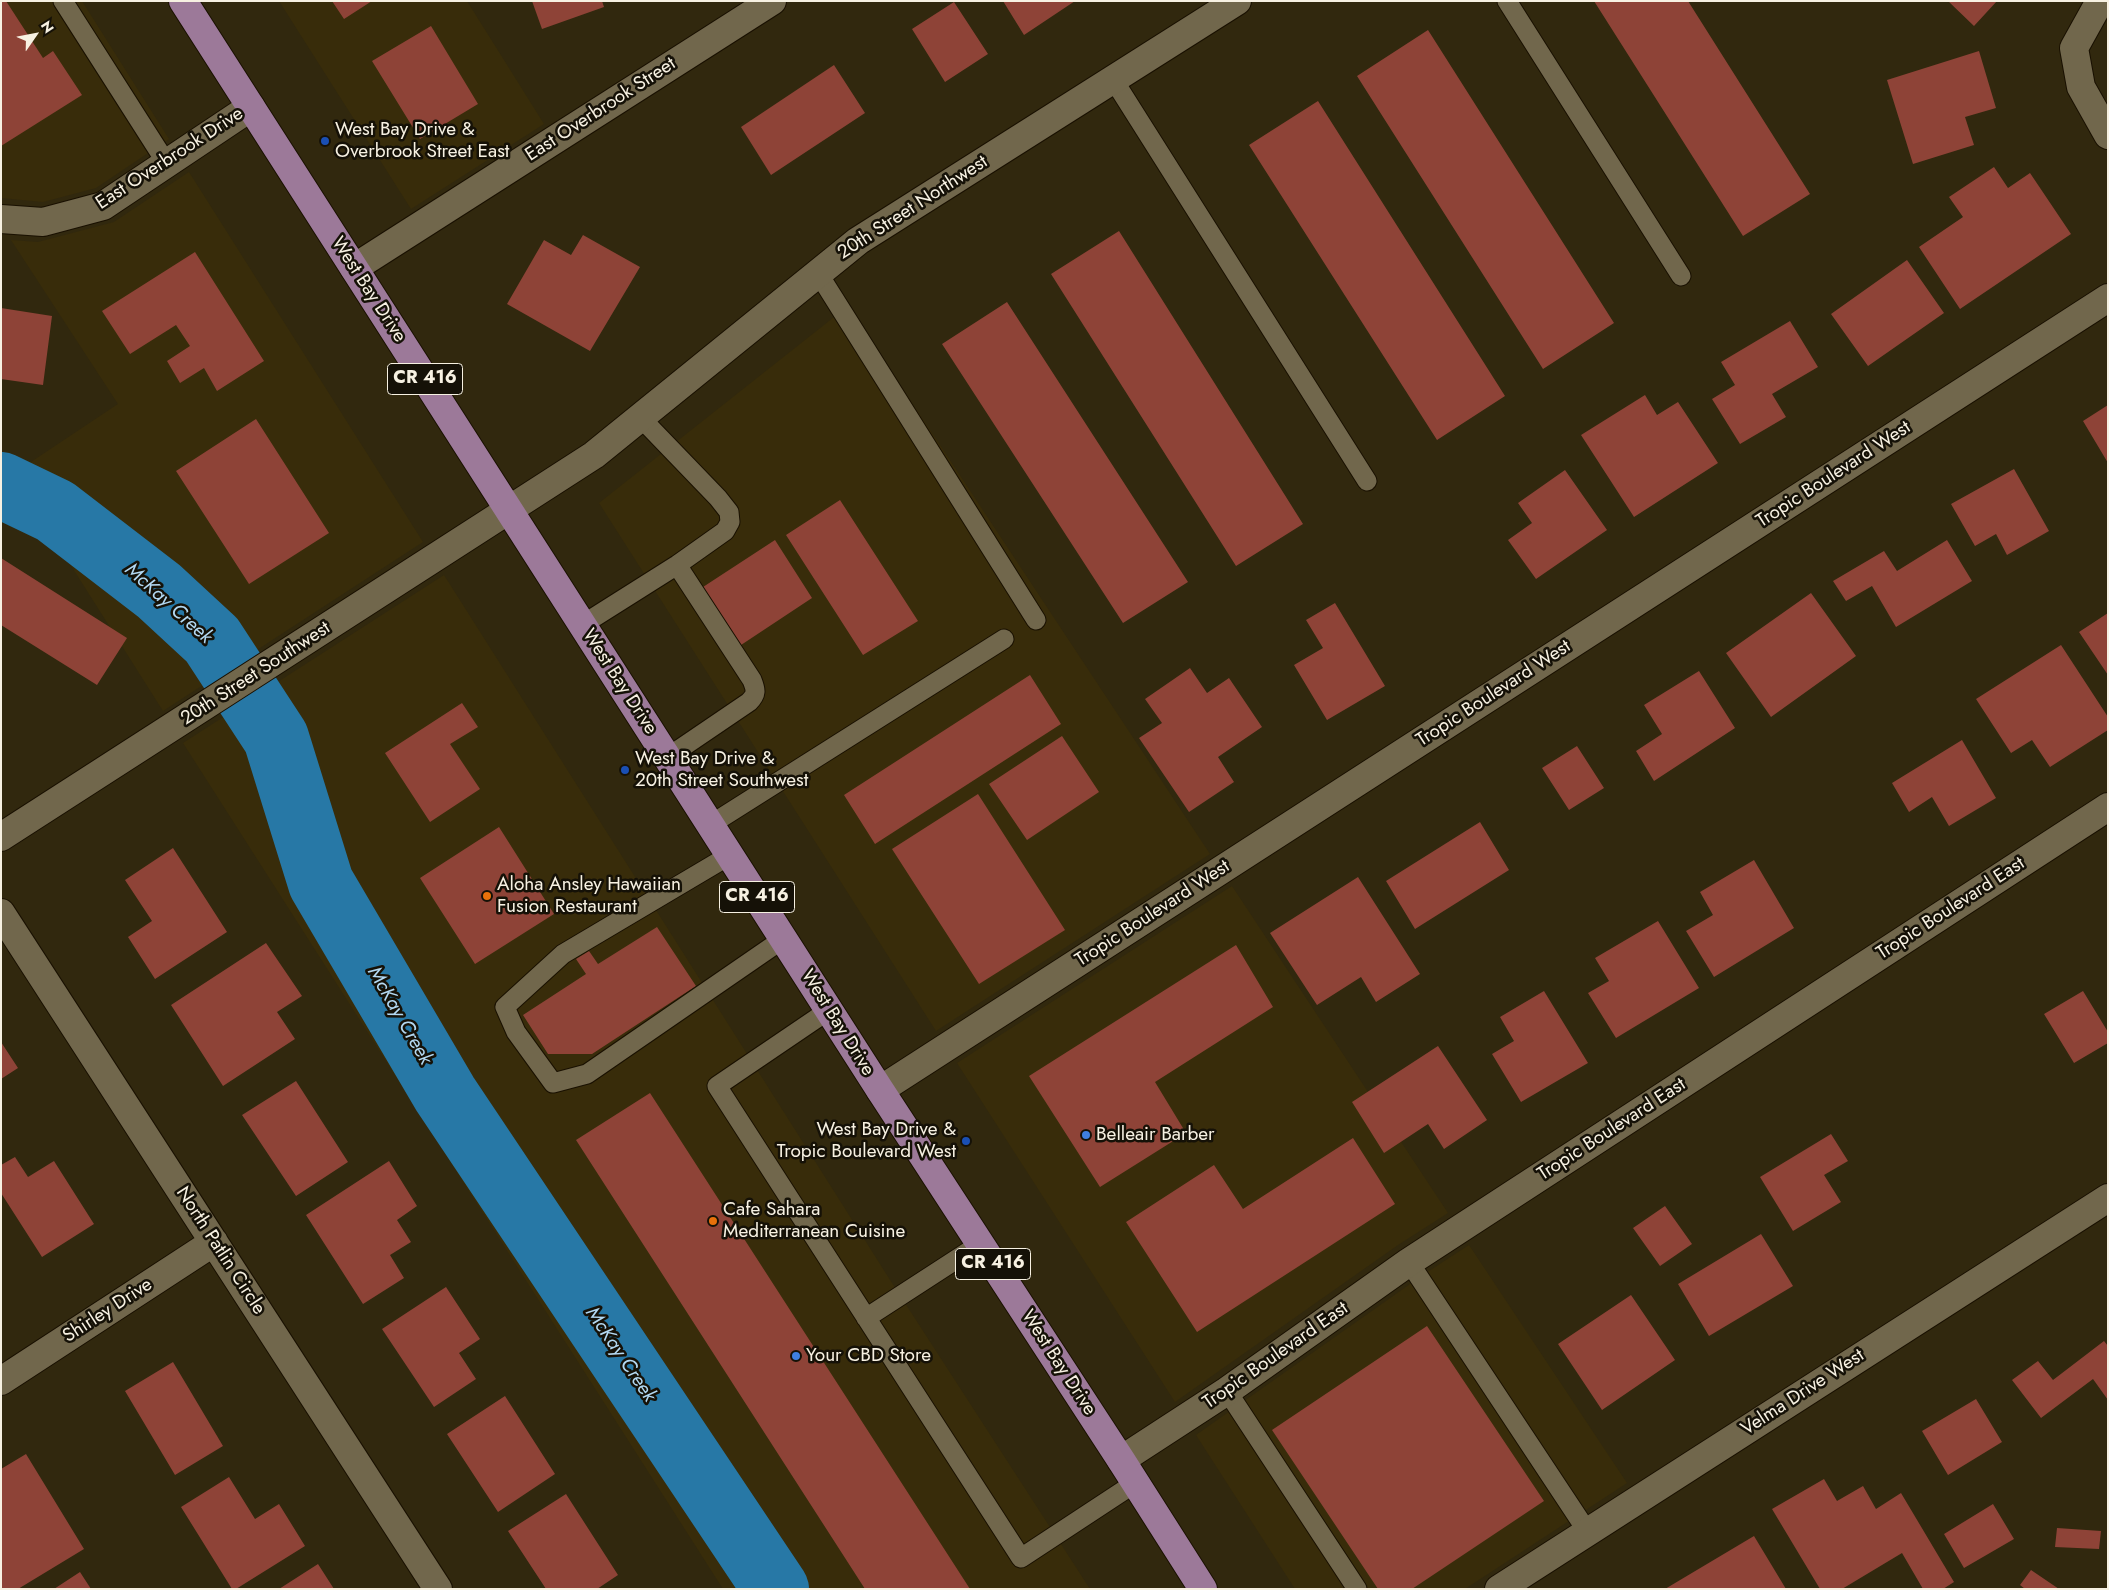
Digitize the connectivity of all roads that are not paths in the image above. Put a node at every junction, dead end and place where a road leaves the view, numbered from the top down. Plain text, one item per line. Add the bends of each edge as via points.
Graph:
1 (63, 1) edge
2 (183, 1) edge
3 (772, 1) edge
4 (1237, 1) edge
5 (1507, 1) edge
6 (2108, 1) edge
7 (739, 10) edge
8 (1113, 79) junction
9 (251, 107) junction
10 (2108, 135) edge
11 (167, 164) junction
12 (1, 219) edge
13 (354, 268) junction
14 (818, 273) junction
15 (1681, 276) dead end
16 (2108, 298) edge
17 (640, 417) junction
18 (1367, 481) dead end
19 (509, 510) junction
20 (677, 565) junction
21 (1036, 620) dead end
22 (582, 625) junction
23 (1004, 639) dead end
24 (668, 757) junction
25 (2108, 807) edge
26 (710, 825) junction
27 (1, 837) edge
28 (730, 855) junction
29 (1, 913) edge
30 (783, 939) junction
31 (829, 1010) junction
32 (880, 1090) junction
33 (2108, 1198) edge
34 (214, 1242) junction
35 (980, 1244) junction
36 (1409, 1262) junction
37 (866, 1318) junction
38 (1, 1381) edge
39 (1227, 1391) junction
40 (1128, 1472) junction
41 (1588, 1531) junction
42 (438, 1589) edge
43 (1203, 1589) edge
44 (1357, 1589) edge
45 (1500, 1589) edge

1 - 11 lane
2 - 9 main road, West Bay Drive / CR 416
3 - 7 street, East Overbrook Street
4 - 8 street, 20th Street Northwest
5 - 15 lane
6 - 10 street via 2099,3 2074,48 2081,87
7 - 13 street, East Overbrook Street
8 - 14 street, 20th Street Northwest via 858,241
8 - 18 lane
9 - 11 street, East Overbrook Drive
9 - 13 main road, West Bay Drive / CR 416
11 - 12 street, East Overbrook Drive via 103,206 42,222
13 - 19 main road, West Bay Drive / CR 416
14 - 17 street, 20th Street Northwest
14 - 21 lane
16 - 32 street, Tropic Boulevard West
17 - 19 street, 20th Street Northwest via 594,455
17 - 20 lane via 729,512 730,522 725,531
19 - 22 main road, West Bay Drive / CR 416
19 - 27 street, 20th Street Southwest
20 - 22 lane
20 - 24 lane via 756,689 749,702
22 - 24 main road, West Bay Drive / CR 416
23 - 26 lane
24 - 26 main road, West Bay Drive / CR 416
25 - 36 street, Tropic Boulevard East
26 - 28 main road, West Bay Drive / CR 416
28 - 30 main road, West Bay Drive / CR 416
28 - 30 lane via 563,954 505,1007 516,1032 554,1083 587,1074
29 - 34 street, North Patlin Circle
30 - 31 main road, West Bay Drive / CR 416
31 - 32 main road, West Bay Drive / CR 416
31 - 37 lane via 718,1086
32 - 35 main road, West Bay Drive / CR 416
33 - 41 street, Velma Drive West
34 - 38 street, Shirley Drive
34 - 42 street, North Patlin Circle
35 - 37 lane
35 - 40 main road, West Bay Drive / CR 416
36 - 39 street, Tropic Boulevard East
36 - 41 lane
37 - 40 lane via 1021,1558
39 - 40 street, Tropic Boulevard East
39 - 44 lane
40 - 43 main road, West Bay Drive / CR 416
41 - 45 street, Velma Drive West

